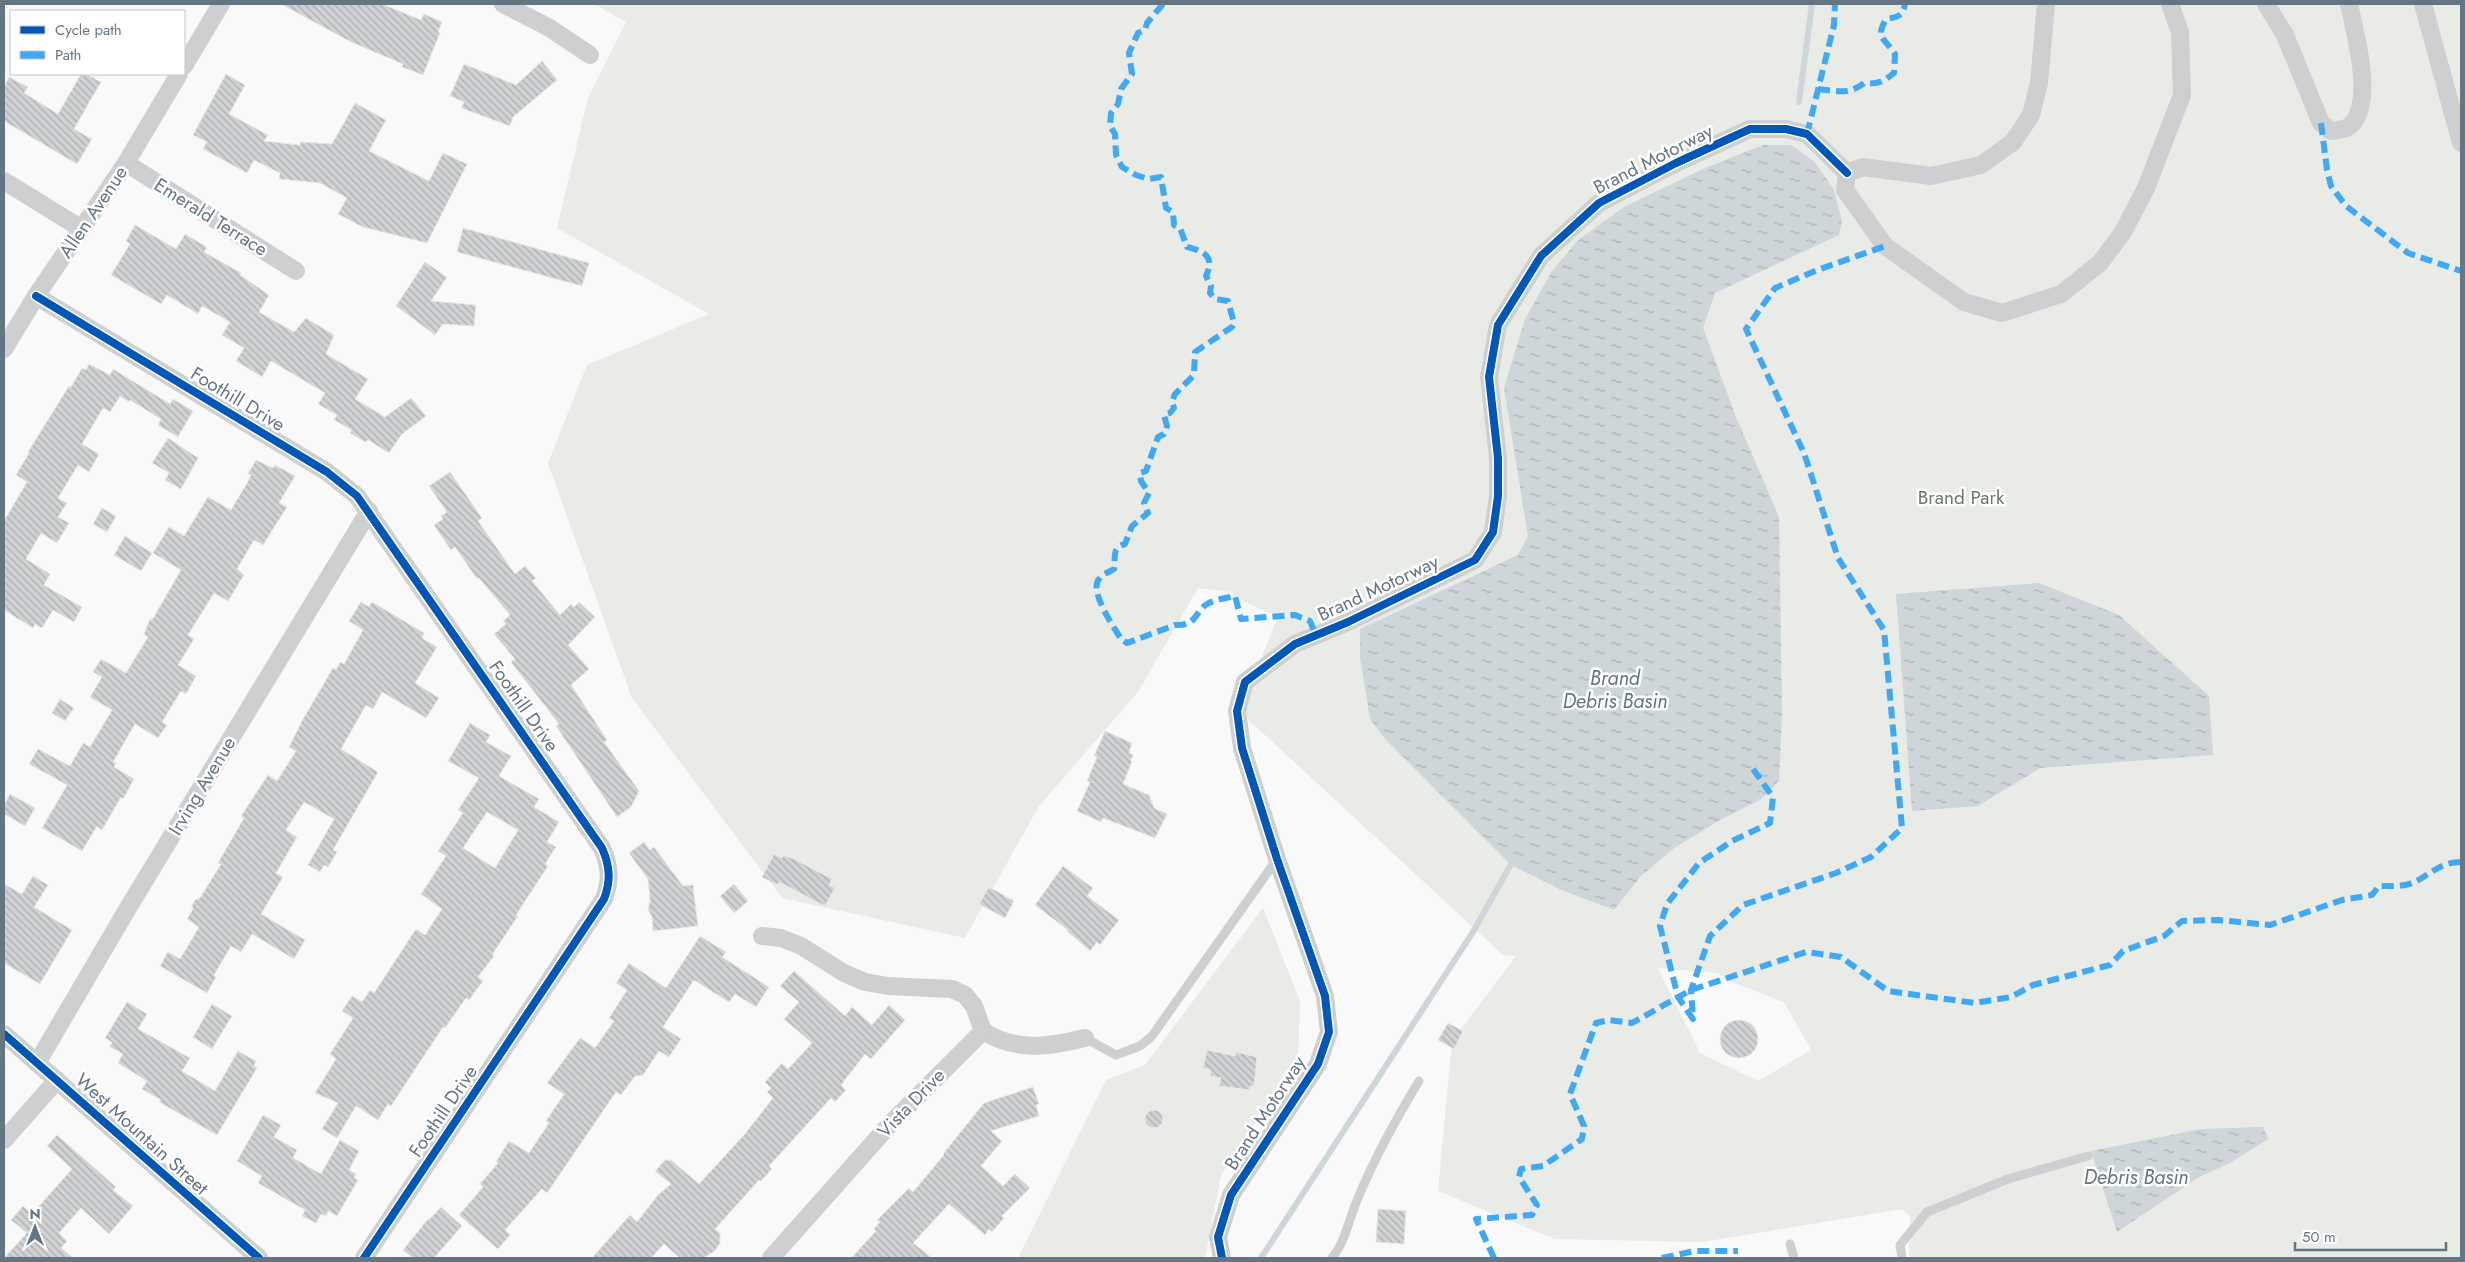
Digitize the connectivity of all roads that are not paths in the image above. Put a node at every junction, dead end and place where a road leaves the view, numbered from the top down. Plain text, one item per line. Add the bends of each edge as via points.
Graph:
1 (221, 4) edge
2 (503, 4) edge
3 (2046, 4) edge
4 (2170, 4) edge
5 (2266, 4) edge
6 (2349, 4) edge
7 (2423, 4) edge
8 (590, 55) dead end
9 (185, 64) edge
10 (178, 75) edge
11 (2461, 143) edge
12 (126, 162) junction
13 (1847, 173) junction
14 (4, 181) edge
15 (82, 229) junction
16 (296, 271) dead end
17 (36, 296) junction
18 (4, 349) edge
19 (369, 511) junction
20 (1277, 859) junction
21 (762, 936) dead end
22 (983, 1031) junction
23 (4, 1034) edge
24 (1085, 1038) joint
25 (37, 1063) junction
26 (57, 1080) junction
27 (1419, 1081) dead end
28 (4, 1140) edge
29 (2088, 1156) dead end
30 (1790, 1244) dead end
31 (259, 1258) edge
32 (364, 1258) edge
33 (771, 1258) edge
34 (1222, 1258) edge
35 (1332, 1258) edge
36 (1794, 1258) edge
37 (1902, 1258) edge

1 - 9 street
2 - 8 street via 548,27
3 - 13 street via 2039,83 2031,115 2013,142 1981,165 1930,176 1863,167
4 - 13 street via 2180,32 2182,95 2146,188 2123,232 2100,263 2061,294 2002,313 1964,302 1885,246 1845,190
5 - 6 street via 2285,35 2320,123 2331,131 2352,125 2362,102 2362,66
7 - 11 street
10 - 12 street, Allen Avenue
12 - 15 street, Allen Avenue
12 - 16 street, Emerald Terrace
13 - 20 street, Brand Motorway via 1807,134 1786,129 1750,129 1676,162 1599,203 1541,256 1498,325 1489,377 1498,458 1498,496 1493,532 1475,560 1295,644 1245,682 1237,711 1242,748
14 - 15 street
15 - 17 street, Allen Avenue
17 - 18 street, Allen Avenue
17 - 19 street, Foothill Drive via 326,472 357,496
19 - 25 street, Irving Avenue
19 - 32 street, Foothill Drive via 602,848 610,873 604,899
20 - 24 lane via 1152,1036 1140,1046 1116,1055
20 - 34 street, Brand Motorway via 1326,996 1329,1032 1318,1064 1231,1195 1218,1237
21 - 22 street via 781,938 801,946 866,982 952,989 965,995 974,1006
22 - 24 street via 997,1040 1030,1047
22 - 33 street, Vista Drive via 891,1123
23 - 25 street, West Mountain Street
25 - 26 street, West Mountain Street
26 - 28 street
26 - 31 street, West Mountain Street
27 - 35 lane via 1387,1134 1357,1199 1340,1248
29 - 37 lane via 2008,1179 1927,1212 1900,1245
30 - 36 lane

